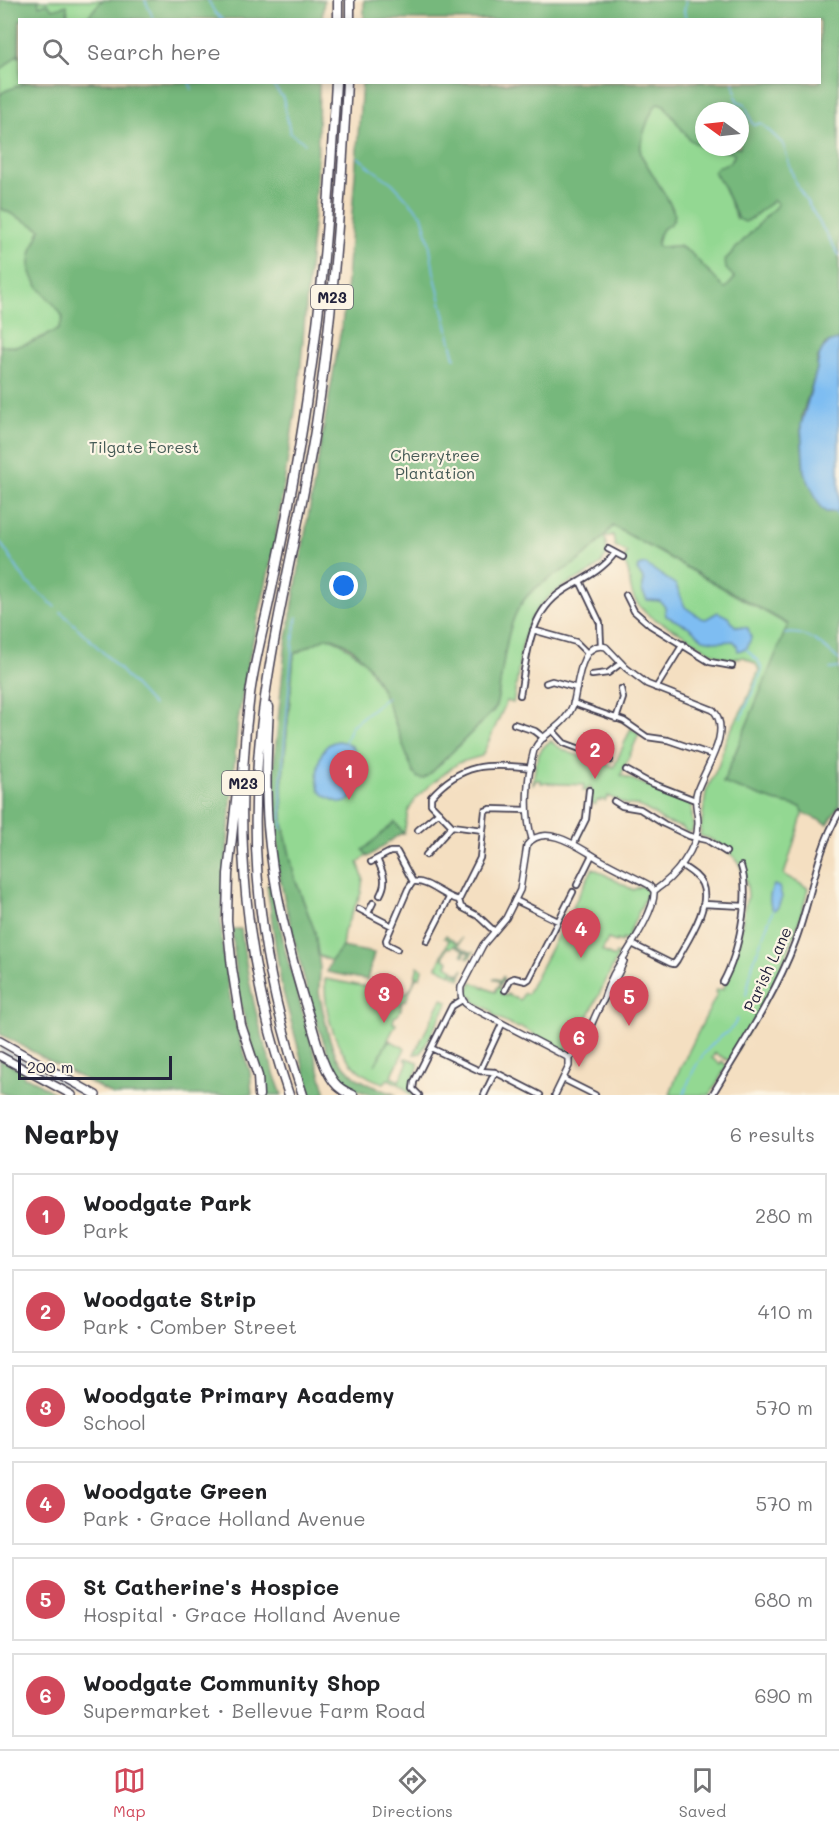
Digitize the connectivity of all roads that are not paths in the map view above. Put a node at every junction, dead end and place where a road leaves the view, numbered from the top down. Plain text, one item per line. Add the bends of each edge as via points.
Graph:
1 (338, 0) edge
2 (350, 0) edge
3 (338, 18) edge
4 (350, 18) edge
5 (336, 84) edge
6 (347, 84) edge
7 (608, 549) dead end
8 (615, 553) junction
9 (623, 557) dead end
10 (580, 581) junction
11 (626, 595) dead end
12 (533, 630) junction
13 (683, 644) junction
14 (601, 646) junction
15 (587, 653) junction
16 (272, 659) junction
17 (621, 663) junction
18 (732, 666) dead end
19 (591, 675) dead end
20 (546, 683) dead end
21 (577, 688) junction
22 (655, 688) junction
23 (621, 689) dead end
24 (520, 695) dead end
25 (250, 698) junction
26 (573, 703) junction
27 (616, 718) junction
28 (514, 724) dead end
29 (553, 731) junction
30 (544, 738) junction
31 (712, 755) junction
32 (610, 760) dead end
33 (531, 768) junction
34 (626, 770) dead end
35 (589, 790) dead end
36 (695, 800) junction
37 (614, 801) dead end
38 (527, 810) junction
39 (439, 812) junction
40 (839, 813) edge
41 (452, 826) junction
42 (418, 830) dead end
43 (483, 830) junction
44 (695, 838) junction
45 (532, 839) junction
46 (574, 843) junction
47 (726, 852) dead end
48 (426, 855) dead end
49 (592, 855) junction
50 (377, 859) junction
51 (370, 862) dead end
52 (681, 865) junction
53 (741, 866) dead end
54 (413, 882) junction
55 (577, 885) dead end
56 (654, 891) junction
57 (573, 892) dead end
58 (380, 895) dead end
59 (449, 898) junction
60 (459, 900) junction
61 (515, 900) junction
62 (373, 903) dead end
63 (703, 904) junction
64 (744, 906) junction
65 (359, 909) dead end
66 (368, 913) junction
67 (558, 921) junction
68 (392, 926) junction
69 (494, 931) junction
70 (427, 941) dead end
71 (632, 944) junction
72 (398, 949) dead end
73 (723, 982) dead end
74 (505, 990) dead end
75 (462, 1000) junction
76 (502, 1024) junction
77 (0, 1041) edge
78 (431, 1048) junction
79 (0, 1056) edge
80 (569, 1058) junction
81 (480, 1071) junction
82 (495, 1072) junction
83 (563, 1079) junction
84 (72, 1095) edge
85 (96, 1095) edge
86 (260, 1095) edge
87 (289, 1095) edge
88 (303, 1095) edge
89 (353, 1095) edge
90 (419, 1095) edge
91 (484, 1095) edge
92 (540, 1095) edge
93 (555, 1095) edge
94 (595, 1095) edge
95 (712, 1095) edge

1 - 3 highway
2 - 4 highway
5 - 25 highway, M23 via 329,201 309,389
6 - 16 highway, M23 via 328,331 301,511
7 - 8 street
8 - 9 street
8 - 10 street via 602,569
10 - 12 street via 553,598
10 - 14 street via 600,622
11 - 13 street via 643,620
12 - 15 street via 576,642
12 - 24 street
13 - 18 street via 710,662
13 - 22 street
14 - 15 street
14 - 17 street
15 - 21 street
16 - 88 highway, M23 via 258,761 257,885 276,1006
16 - 89 highway, M23 via 267,799 276,881 290,955 317,1041 334,1082
17 - 19 street via 601,676
17 - 22 street
20 - 21 street
21 - 26 street
22 - 31 street via 715,712 721,730
23 - 27 street via 624,696
25 - 86 highway, M23 via 233,818 226,915 241,1025 258,1076
25 - 87 highway, M23 via 242,807 248,915 266,1017
26 - 27 street
26 - 29 street via 565,720
27 - 31 street via 647,736
28 - 30 street
29 - 30 street
29 - 32 street via 564,743
30 - 33 street via 534,750
31 - 36 street
33 - 38 street
33 - 39 street via 490,765 457,774 431,799
34 - 36 street
35 - 46 street via 586,819
36 - 44 street
37 - 44 street via 640,809
38 - 43 street via 487,809
38 - 45 street
39 - 41 street
39 - 42 street
40 - 95 street, Parish Lane via 826,842 795,944
41 - 43 street
41 - 48 street
43 - 60 street via 480,858
44 - 47 street via 707,840
44 - 52 street
45 - 46 street via 543,836
45 - 61 street via 526,847 523,881
46 - 49 street
49 - 55 street
49 - 56 street
50 - 51 street
50 - 54 street via 392,851 398,853
50 - 58 street via 385,879
52 - 56 street
52 - 63 street via 702,885
53 - 64 street
54 - 59 street
54 - 68 street
56 - 71 street
57 - 67 street
59 - 60 street
59 - 70 street
60 - 69 street via 460,906
61 - 67 street
61 - 69 street
62 - 66 street
63 - 64 street
63 - 71 street via 676,963
64 - 73 street
65 - 66 street
66 - 68 street
67 - 74 street via 529,979 514,978
68 - 72 street via 387,944
69 - 75 street via 461,987
71 - 80 street via 613,974 578,1049
75 - 76 street
75 - 78 street via 452,1006
76 - 80 street
76 - 81 street
77 - 85 main road
78 - 81 street
78 - 90 street via 413,1086
79 - 84 main road
80 - 83 street via 570,1066
81 - 82 street
82 - 91 street
82 - 92 street
83 - 93 street
83 - 94 street

